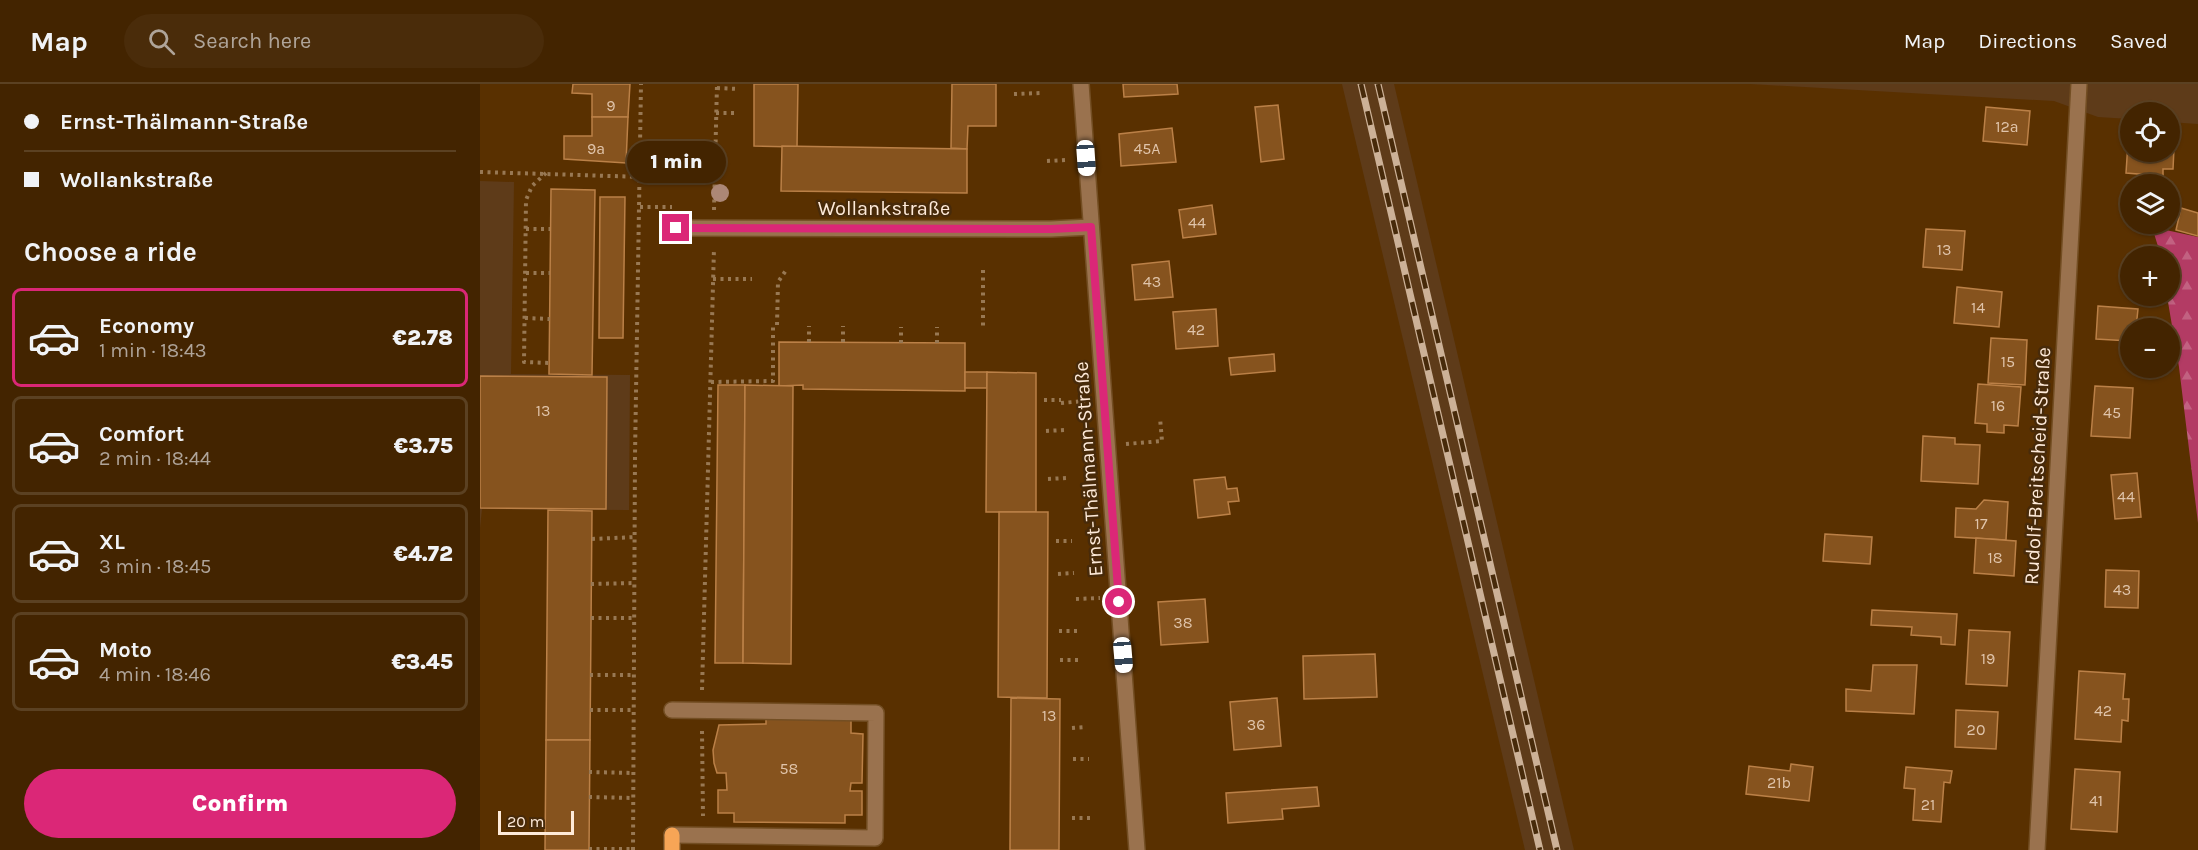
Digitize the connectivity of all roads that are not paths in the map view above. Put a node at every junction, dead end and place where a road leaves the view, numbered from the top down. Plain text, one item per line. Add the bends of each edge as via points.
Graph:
1 (1081, 84) edge
2 (2079, 84) edge
3 (1091, 227) junction
4 (676, 228) dead end
5 (672, 710) dead end
6 (672, 843) edge
7 (1137, 850) edge
8 (2037, 850) edge

1 - 3 street, Ernst-Thälmann-Straße
2 - 8 street, Rudolf-Breitscheid-Straße
3 - 4 street, Wollankstraße
3 - 7 street, Ernst-Thälmann-Straße
5 - 6 street via 876,713 875,838 703,836

